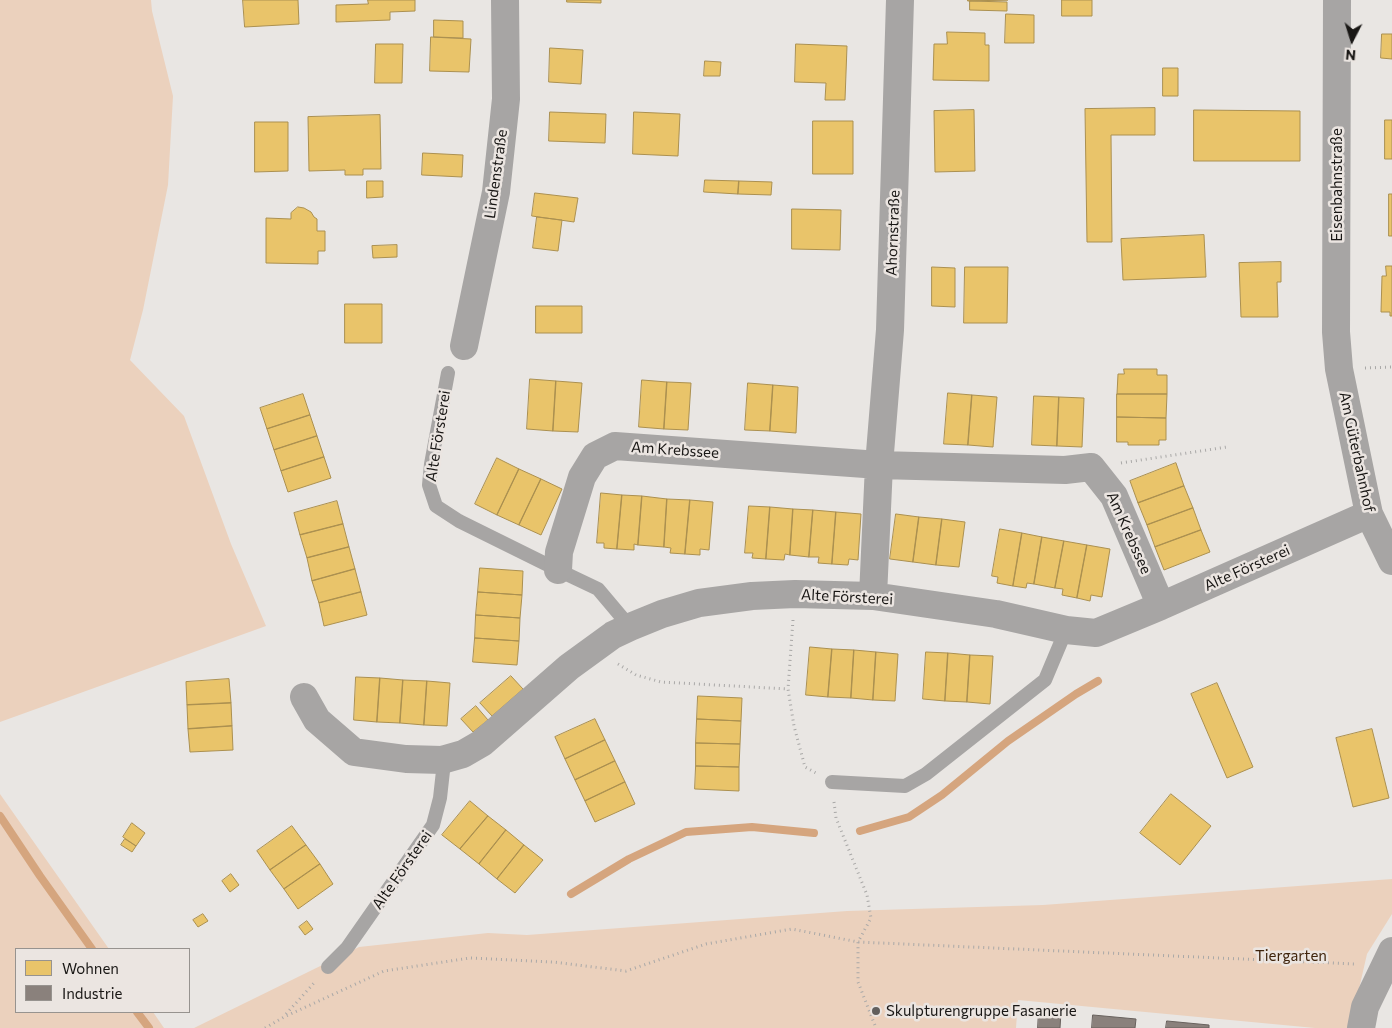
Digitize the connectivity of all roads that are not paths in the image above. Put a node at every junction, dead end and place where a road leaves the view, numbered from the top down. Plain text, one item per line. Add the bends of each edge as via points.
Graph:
1 (505, 0) edge
2 (900, 0) edge
3 (1337, 0) edge
4 (464, 346) dead end
5 (1339, 369) joint
6 (448, 373) dead end
7 (879, 465) junction
8 (1370, 514) junction
9 (1392, 561) edge
10 (558, 570) junction
11 (873, 596) junction
12 (1161, 606) junction
13 (630, 627) junction
14 (1066, 630) junction
15 (304, 697) dead end
16 (442, 760) junction
17 (832, 782) dead end
18 (1388, 958) edge
19 (328, 967) road end
20 (1361, 1028) edge

1 - 4 street, Lindenstraße via 506,100 496,192
2 - 7 street, Ahornstraße via 890,330
3 - 5 street, Eisenbahnstraße via 1336,332
5 - 8 street, Am Güterbahnhof
6 - 10 lane, Alte Försterei via 429,485 436,506 459,522
7 - 10 street, Am Krebssee via 615,446 596,456 582,477 559,552
7 - 11 street
7 - 12 street, Am Krebssee via 1064,470 1091,467 1114,496
8 - 9 street, Am Güterbahnhof
8 - 12 street, Alte Försterei
10 - 13 lane, Alte Försterei via 598,588
11 - 13 street, Alte Försterei via 795,594 743,597 698,603
11 - 14 street, Alte Försterei via 996,614
12 - 14 street, Alte Försterei via 1096,632
13 - 16 street, Alte Försterei via 569,666 482,742 463,754
14 - 17 lane via 1045,680 926,774 905,786
15 - 16 street, Alte Försterei via 317,720 354,752
16 - 19 lane, Alte Försterei via 440,798 434,825 347,948
18 - 20 street via 1365,1006

